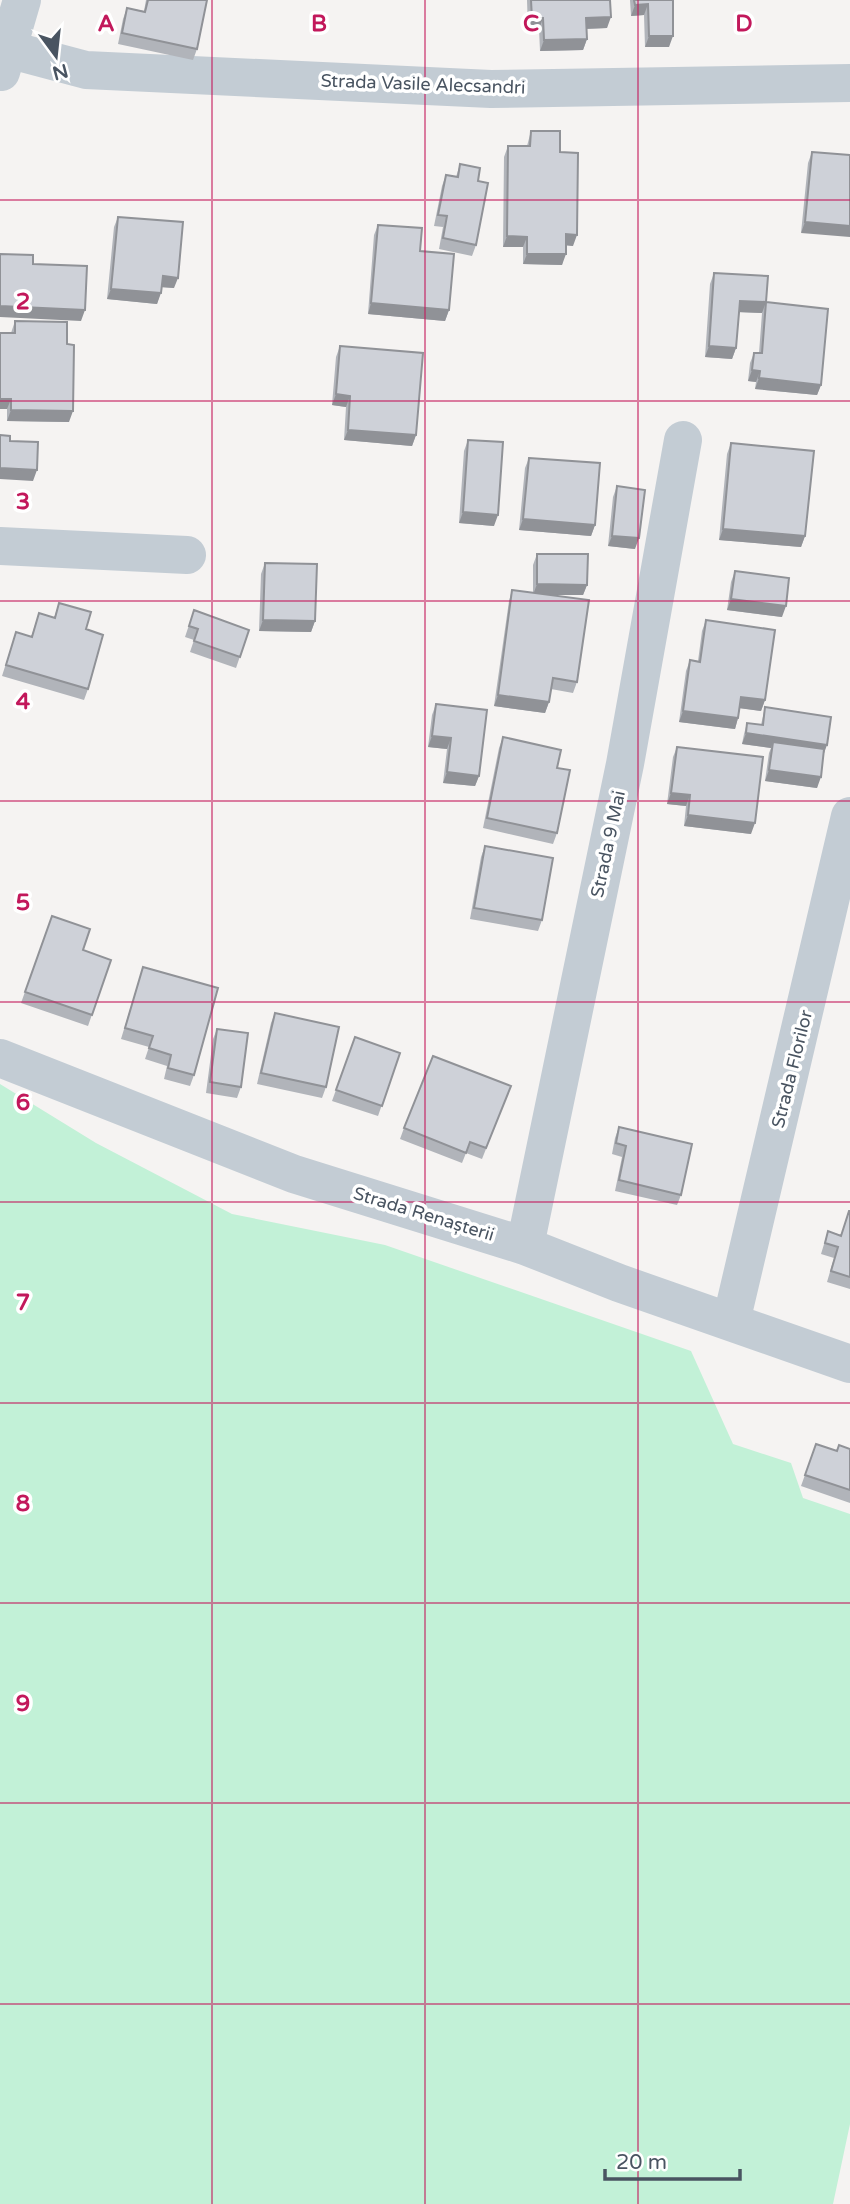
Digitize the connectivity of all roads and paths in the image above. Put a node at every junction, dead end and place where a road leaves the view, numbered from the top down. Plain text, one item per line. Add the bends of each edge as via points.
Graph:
1 (22, 0) edge
2 (2, 56) edge
3 (850, 83) edge
4 (683, 440) dead end
5 (0, 546) edge
6 (187, 555) dead end
7 (850, 816) edge
8 (0, 1058) edge
9 (525, 1246) junction
10 (731, 1322) junction
11 (850, 1364) edge

1 - 2 street
2 - 3 street, Strada Vasile Alecsandri via 86,70 477,88
4 - 9 street, Strada 9 Mai via 625,764
5 - 6 street
7 - 10 street, Strada Florilor
8 - 9 street, Strada Renașterii via 294,1174
9 - 10 street, Strada Renașterii
10 - 11 street, Strada Renașterii

